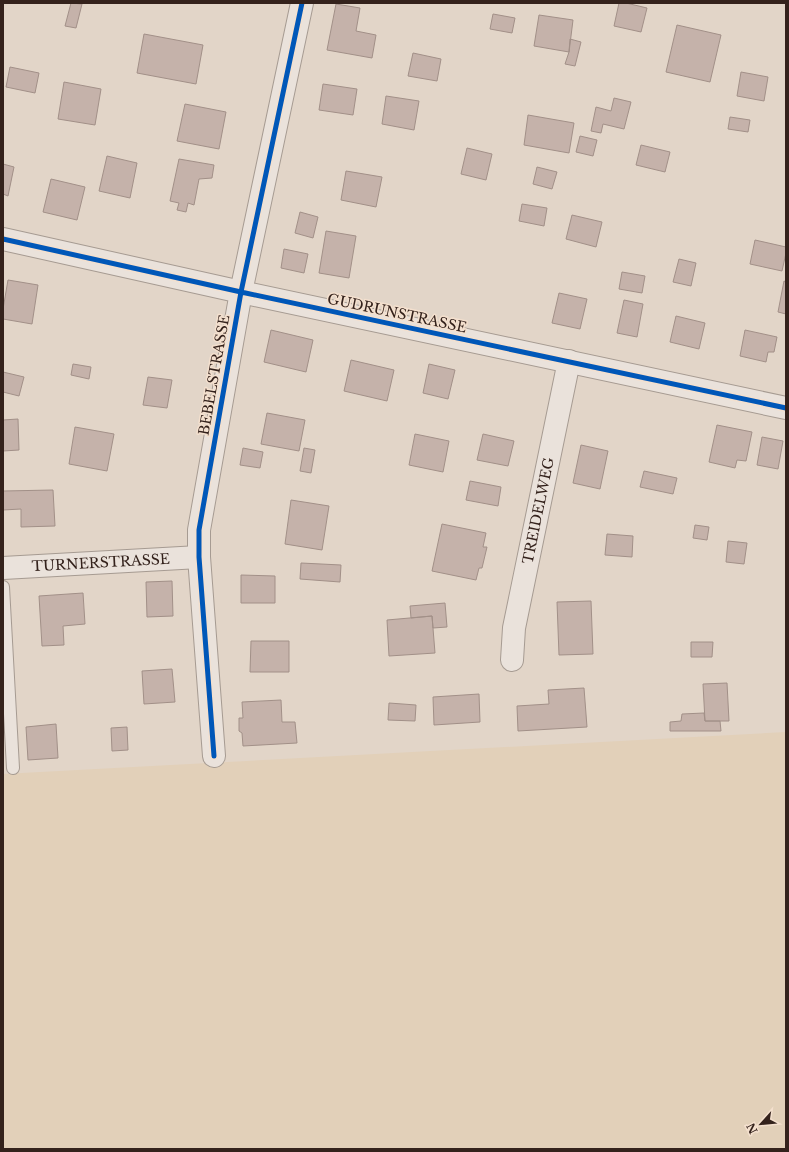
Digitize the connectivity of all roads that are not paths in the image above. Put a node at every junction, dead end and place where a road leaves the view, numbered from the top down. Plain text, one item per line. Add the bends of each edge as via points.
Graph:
1 (302, 3) edge
2 (3, 239) edge
3 (241, 292) junction
4 (569, 361) junction
5 (786, 408) edge
6 (199, 557) junction
7 (3, 568) edge
8 (3, 586) edge
9 (512, 660) dead end
10 (214, 756) dead end
11 (13, 768) dead end

1 - 3 street, BEBELSTRASSE
2 - 3 street, GUDRUNSTRASSE
3 - 4 street, GUDRUNSTRASSE
3 - 6 street, BEBELSTRASSE via 199,530
4 - 5 street, GUDRUNSTRASSE
4 - 9 street, TREIDELWEG via 514,628
6 - 7 street, TURNERSTRASSE
6 - 10 street, BEBELSTRASSE
8 - 11 lane

